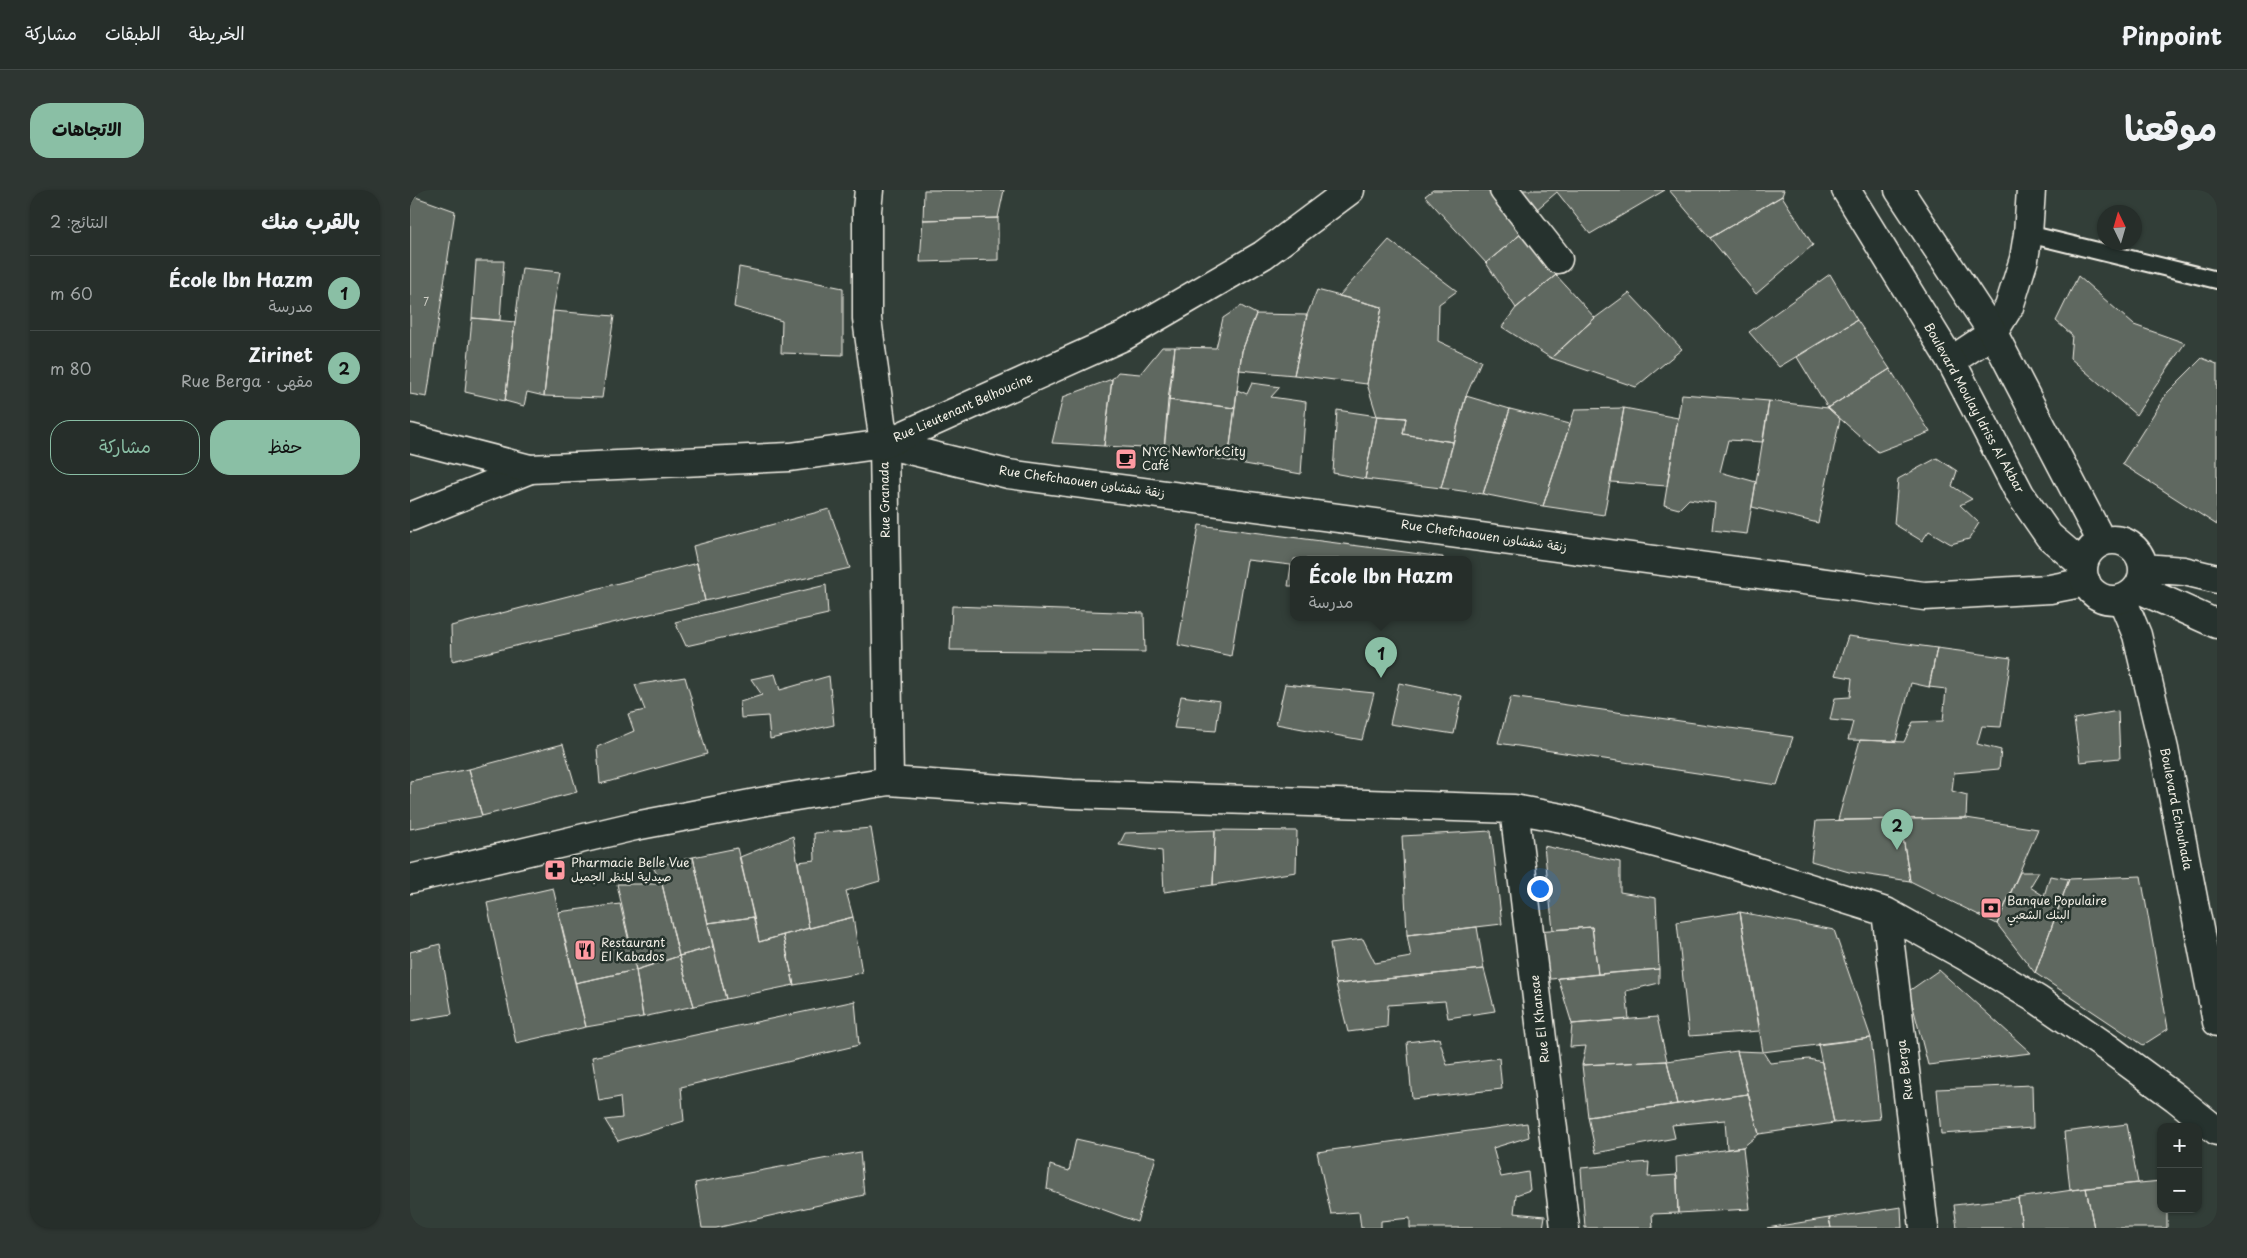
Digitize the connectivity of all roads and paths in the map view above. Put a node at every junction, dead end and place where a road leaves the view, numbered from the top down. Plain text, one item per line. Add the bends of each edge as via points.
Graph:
1 (869, 190) edge
2 (1350, 190) edge
3 (1504, 190) edge
4 (1846, 190) edge
5 (1899, 190) edge
6 (2031, 190) edge
7 (2028, 234) junction
8 (1558, 259) dead end
9 (2217, 280) edge
10 (1993, 333) junction
11 (1951, 360) junction
12 (410, 438) edge
13 (884, 444) junction
14 (530, 468) junction
15 (417, 515) edge
16 (410, 539) edge
17 (2102, 542) junction
18 (2084, 574) junction
19 (2217, 579) edge
20 (2134, 585) junction
21 (2217, 624) edge
22 (889, 782) junction
23 (1514, 809) junction
24 (410, 879) edge
25 (1886, 912) junction
26 (2217, 1022) edge
27 (2217, 1131) edge
28 (1565, 1228) edge
29 (1924, 1228) edge

1 - 13 street, Rue Granada via 867,319
2 - 13 street, Rue Lieutenant Belhoucine via 1263,255 1124,336
3 - 8 street
4 - 11 street, Boulevard Moulay Idriss Al Akbar
5 - 10 street
6 - 7 street
7 - 9 lane
7 - 10 street via 2018,281 2009,306
10 - 11 street
10 - 17 street
11 - 18 street, Boulevard Moulay Idriss Al Akbar via 2020,494 2049,536
12 - 14 street, Rue Lieutenant Belhoucine
13 - 14 street, Rue Lieutenant Belhoucine via 790,457
13 - 18 street, Rue Chefchaouen زنقة شفشاون via 1008,474 1924,596 2050,589
13 - 22 street, Rue Granada
14 - 15 street
15 - 16 street
17 - 18 street via 2090,552
17 - 20 street via 2120,541 2129,545 2141,559
18 - 20 street via 2090,590 2104,599
19 - 20 street via 2184,571
20 - 21 street
20 - 26 street, Boulevard Echouhada via 2137,634 2164,749
22 - 23 street via 1072,794
22 - 24 street via 635,826
23 - 25 street via 1562,818 1720,860
23 - 28 street, Rue El Khansae
25 - 27 street via 2038,1000 2116,1053
25 - 29 street, Rue Berga

